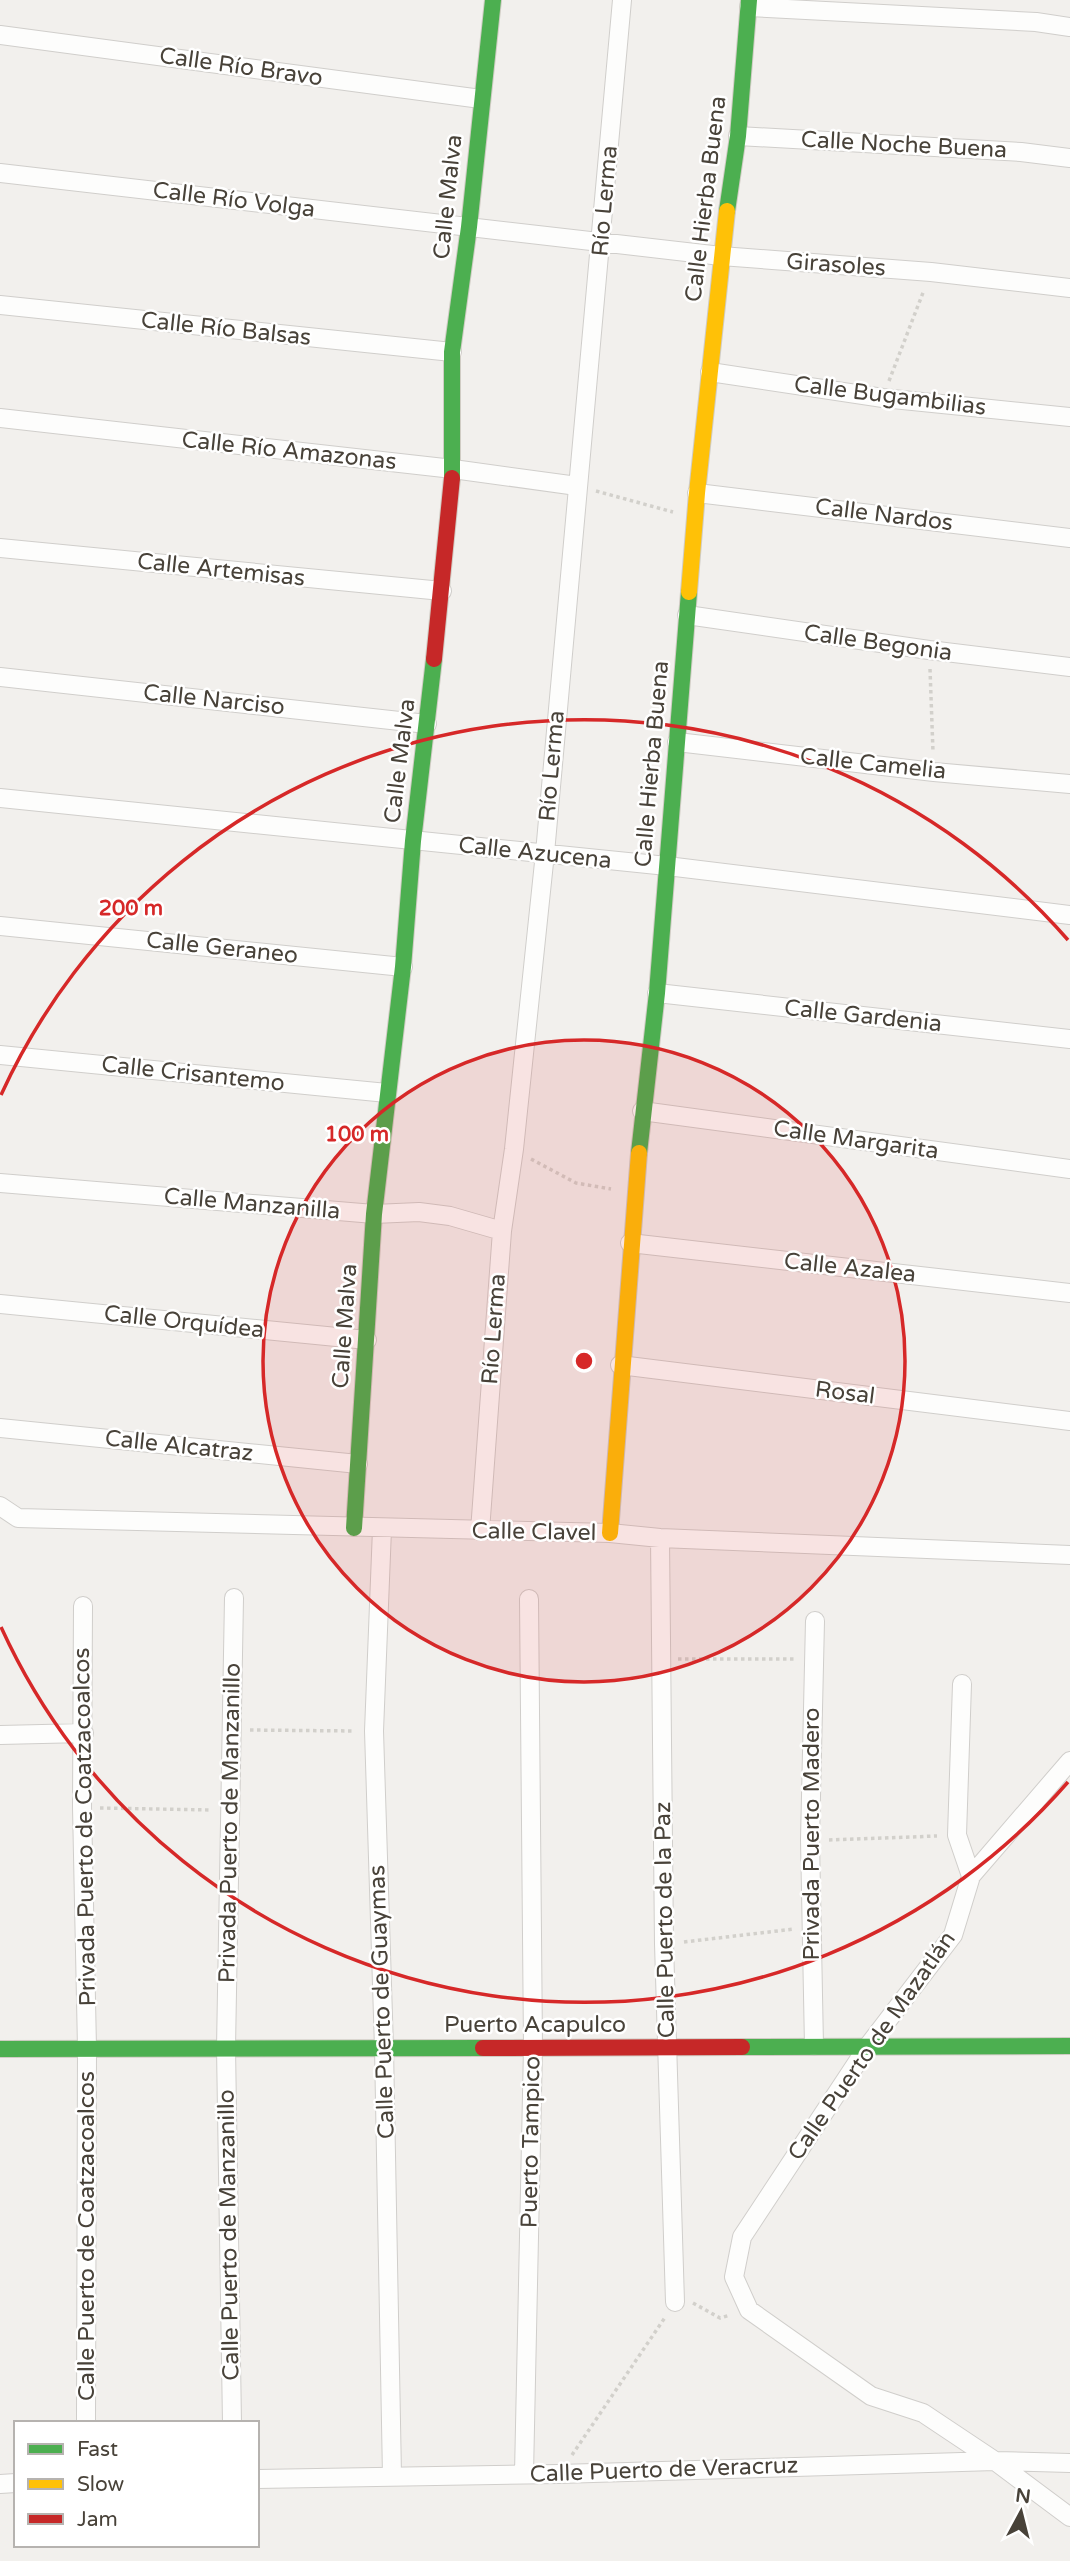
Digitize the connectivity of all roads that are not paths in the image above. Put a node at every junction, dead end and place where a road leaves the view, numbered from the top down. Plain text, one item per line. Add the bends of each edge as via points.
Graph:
1 (493, 0) edge
2 (622, 0) edge
3 (749, 3) edge
4 (1070, 27) edge
5 (0, 35) edge
6 (481, 99) junction
7 (738, 136) junction
8 (1070, 158) edge
9 (0, 173) edge
10 (469, 227) junction
11 (601, 242) junction
12 (721, 257) junction
13 (1070, 288) edge
14 (0, 305) edge
15 (452, 352) junction
16 (710, 372) junction
17 (1070, 417) edge
18 (0, 418) edge
19 (453, 469) junction
20 (577, 486) junction
21 (697, 493) junction
22 (1070, 538) edge
23 (0, 548) edge
24 (442, 591) junction
25 (687, 615) junction
26 (1070, 667) edge
27 (0, 677) edge
28 (428, 724) junction
29 (677, 742) junction
30 (1070, 784) edge
31 (0, 798) edge
32 (413, 841) junction
33 (545, 853) junction
34 (667, 866) junction
35 (1070, 915) edge
36 (0, 926) edge
37 (403, 967) junction
38 (657, 993) junction
39 (1070, 1039) edge
40 (0, 1055) edge
41 (387, 1093) junction
42 (642, 1111) junction
43 (1070, 1169) edge
44 (0, 1183) edge
45 (374, 1214) junction
46 (502, 1231) junction
47 (630, 1243) junction
48 (1070, 1293) edge
49 (0, 1304) edge
50 (367, 1340) junction
51 (620, 1365) junction
52 (1070, 1421) edge
53 (0, 1427) edge
54 (358, 1464) junction
55 (0, 1506) edge
56 (354, 1528) junction
57 (382, 1529) junction
58 (480, 1531) junction
59 (610, 1533) junction
60 (660, 1538) junction
61 (1070, 1555) edge
62 (234, 1598) dead end
63 (529, 1599) dead end
64 (83, 1606) dead end
65 (815, 1621) dead end
66 (962, 1684) dead end
67 (83, 1734) junction
68 (0, 1735) edge
69 (1070, 1761) edge
70 (971, 1876) junction
71 (814, 2046) junction
72 (868, 2046) junction
73 (1070, 2046) edge
74 (533, 2047) junction
75 (667, 2047) junction
76 (87, 2048) junction
77 (226, 2048) junction
78 (384, 2048) junction
79 (0, 2049) edge
80 (675, 2302) road end
81 (86, 2421) edge
82 (232, 2421) edge
83 (995, 2461) junction
84 (1070, 2463) edge
85 (524, 2474) junction
86 (392, 2476) junction
87 (259, 2479) edge
88 (1070, 2517) edge

1 - 6 street, Calle Malva
2 - 11 street, Río Lerma
3 - 4 street
3 - 7 street, Calle Hierba Buena
5 - 6 street, Calle Río Bravo
6 - 10 street, Calle Malva
7 - 8 street, Calle Noche Buena
7 - 12 street, Calle Hierba Buena
9 - 10 street, Calle Río Volga
10 - 11 street, Calle Río Volga
10 - 15 street, Calle Malva
11 - 12 street, Girasoles
11 - 20 street, Río Lerma
12 - 13 street, Girasoles via 931,272
12 - 16 street, Calle Hierba Buena
14 - 15 street, Calle Río Balsas
15 - 19 street, Calle Malva
16 - 17 street, Calle Bugambilias via 883,398
16 - 21 street, Calle Hierba Buena
18 - 19 street, Calle Río Amazonas
19 - 20 street, Calle Río Amazonas
19 - 24 street, Calle Malva
20 - 33 street, Río Lerma
21 - 22 street, Calle Nardos
21 - 25 street, Calle Hierba Buena
23 - 24 street, Calle Artemisas
24 - 28 street, Calle Malva
25 - 26 street, Calle Begonia
25 - 29 street, Calle Hierba Buena
27 - 28 street, Calle Narciso
28 - 32 street, Calle Malva
29 - 30 street, Calle Camelia
29 - 34 street, Calle Hierba Buena
31 - 32 street, Calle Azucena
32 - 33 street, Calle Azucena
32 - 37 street, Calle Malva
33 - 34 street, Calle Azucena
33 - 46 street, Río Lerma
34 - 35 street, Calle Azucena
34 - 38 street, Calle Hierba Buena
36 - 37 street, Calle Geraneo
37 - 41 street, Calle Malva
38 - 39 street, Calle Gardenia
38 - 42 street, Calle Hierba Buena
40 - 41 street, Calle Crisantemo
41 - 45 street, Calle Malva
42 - 43 street, Calle Margarita
42 - 47 street, Calle Hierba Buena
44 - 45 street, Calle Manzanilla
45 - 46 street, Calle Manzanilla via 440,1214
45 - 50 street, Calle Malva
46 - 58 street, Río Lerma
47 - 48 street, Calle Azalea
47 - 51 street, Calle Hierba Buena
49 - 50 street, Calle Orquídea
50 - 54 street, Calle Malva
51 - 52 street, Rosal
51 - 59 street, Calle Hierba Buena
53 - 54 street, Calle Alcatraz
54 - 56 street, Calle Malva
55 - 56 street, Calle Clavel via 18,1518
56 - 57 street, Calle Clavel
57 - 58 street, Calle Clavel
57 - 78 street, Calle Puerto de Guaymas via 374,1731
58 - 59 street, Calle Clavel
59 - 60 street, Calle Clavel
60 - 61 street, Calle Clavel
60 - 75 street, Calle Puerto de la Paz
62 - 77 street, Privada Puerto de Manzanillo
63 - 74 street, Puerto Tampico
64 - 67 street, Privada Puerto de Coatzacoalcos
65 - 71 street, Privada Puerto Madero via 810,1840
66 - 70 street via 957,1835
67 - 68 street
67 - 76 street, Privada Puerto de Coatzacoalcos
69 - 70 street, Calle Puerto de Mazatlán
70 - 72 street, Calle Puerto de Mazatlán via 953,1936
71 - 72 street, Puerto Acapulco
71 - 75 street, Puerto Acapulco
72 - 73 street, Puerto Acapulco
72 - 83 street, Calle Puerto de Mazatlán via 742,2237 734,2277 749,2310 871,2396 923,2413
74 - 75 street, Puerto Acapulco
74 - 78 street, Puerto Acapulco
74 - 85 street, Puerto Tampico
75 - 80 street, Calle Puerto de la Paz
76 - 77 street, Puerto Acapulco
76 - 79 street, Puerto Acapulco
76 - 81 street, Calle Puerto de Coatzacoalcos
77 - 78 street, Puerto Acapulco
77 - 82 street, Calle Puerto de Manzanillo
78 - 86 street, Calle Puerto de Guaymas
83 - 84 street, Calle Puerto de Veracruz
83 - 85 street, Calle Puerto de Veracruz
83 - 88 street
85 - 86 street, Calle Puerto de Veracruz
86 - 87 street, Calle Puerto de Veracruz

